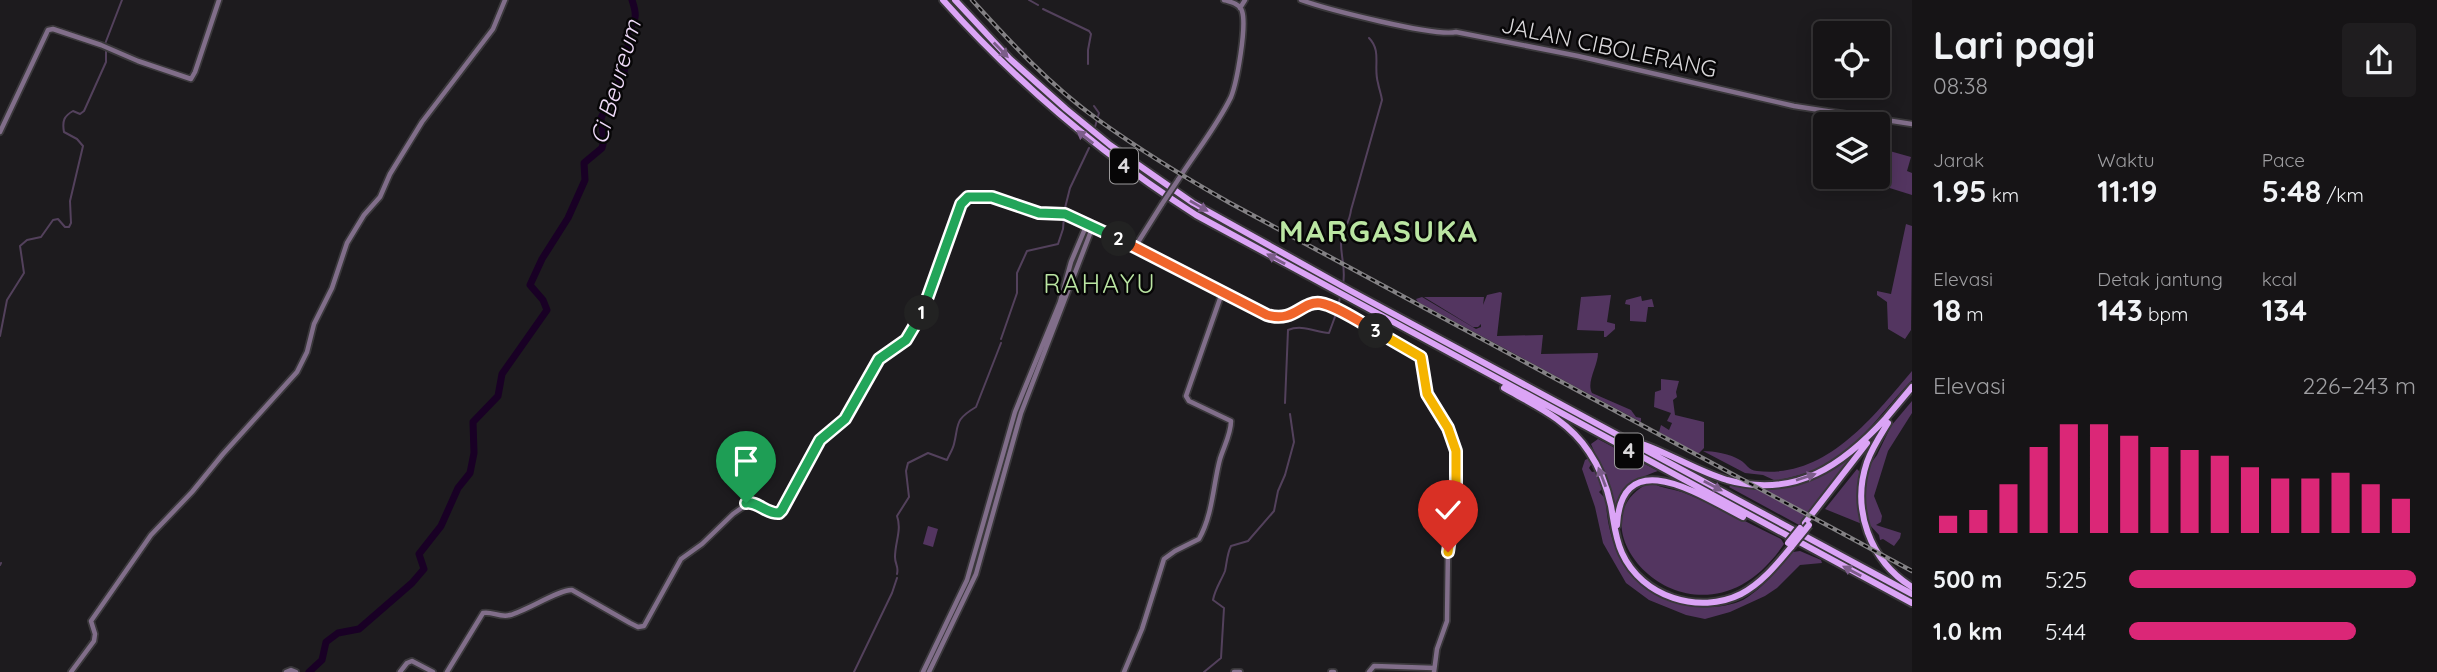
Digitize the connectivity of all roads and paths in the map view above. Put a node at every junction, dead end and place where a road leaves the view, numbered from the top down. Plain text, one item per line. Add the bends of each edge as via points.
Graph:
1 (219, 0) edge
2 (505, 0) edge
3 (943, 0) edge
4 (955, 0) edge
5 (1224, 0) edge
6 (1245, 0) edge
7 (1301, 0) edge
8 (1240, 8) junction
9 (1912, 124) edge
10 (0, 132) edge
11 (1090, 225) junction
12 (1135, 247) junction
13 (1337, 288) junction
14 (1222, 293) junction
15 (1349, 295) junction
16 (1459, 359) junction
17 (1037, 365) junction
18 (1912, 387) edge
19 (1912, 393) edge
20 (1887, 420) junction
21 (1625, 439) junction
22 (1768, 526) junction
23 (1790, 545) junction
24 (1912, 587) edge
25 (1912, 594) edge
26 (1912, 603) edge
27 (1434, 670) edge
28 (71, 672) edge
29 (286, 672) edge
30 (296, 672) edge
31 (400, 672) edge
32 (433, 672) edge
33 (447, 672) edge
34 (923, 672) edge
35 (929, 672) edge
36 (1124, 672) edge
37 (1234, 672) edge
38 (1240, 672) edge
39 (1369, 672) edge

1 - 10 street via 191,79 48,30
2 - 28 street via 493,29 422,122 380,197 347,243 297,372 151,535 91,621 94,641
13 -> 3 highway, 4 via 1196,215 1108,154 1004,65
4 -> 13 highway, 4 via 1024,72 1110,145 1193,203
5 - 8 street
6 - 8 street
7 - 9 street, JALAN CIBOLERANG via 1794,106
8 - 12 street, bridge via 1243,28 1236,83
11 - 12 street
11 - 17 street
11 - 33 street via 992,197 964,199 914,329 881,357 850,413 820,440 779,513 750,502 733,514 679,561 644,626 565,590 509,615 483,613
12 - 14 street
13 - 15 highway, 4
14 - 27 street via 1278,318 1316,303 1421,357 1427,394 1456,451 1447,621
14 - 36 street via 1186,396 1231,423 1214,493 1199,539 1164,559
15 - 16 highway, 4
15 - 21 highway, 4
16 - 22 highway, 4
23 -> 16 highway via 1764,578 1730,598 1694,603 1658,591 1633,570 1621,552 1600,471 1579,438 1553,415
17 - 34 street via 1015,412 967,580
17 - 35 street via 976,574
18 - 20 highway
19 - 20 highway
21 -> 20 highway via 1725,479 1769,484 1827,469 1861,446
20 - 23 highway, bridge
20 - 24 highway via 1866,464 1863,515 1877,553
21 -> 25 highway, 4
22 - 23 highway via 1675,483 1652,478 1625,495 1617,525 1625,555 1642,576 1671,595 1696,601 1728,597 1751,585
26 -> 22 highway, 4
27 - 39 street via 1374,666
29 - 30 street
31 - 32 street via 415,661
37 - 38 street

